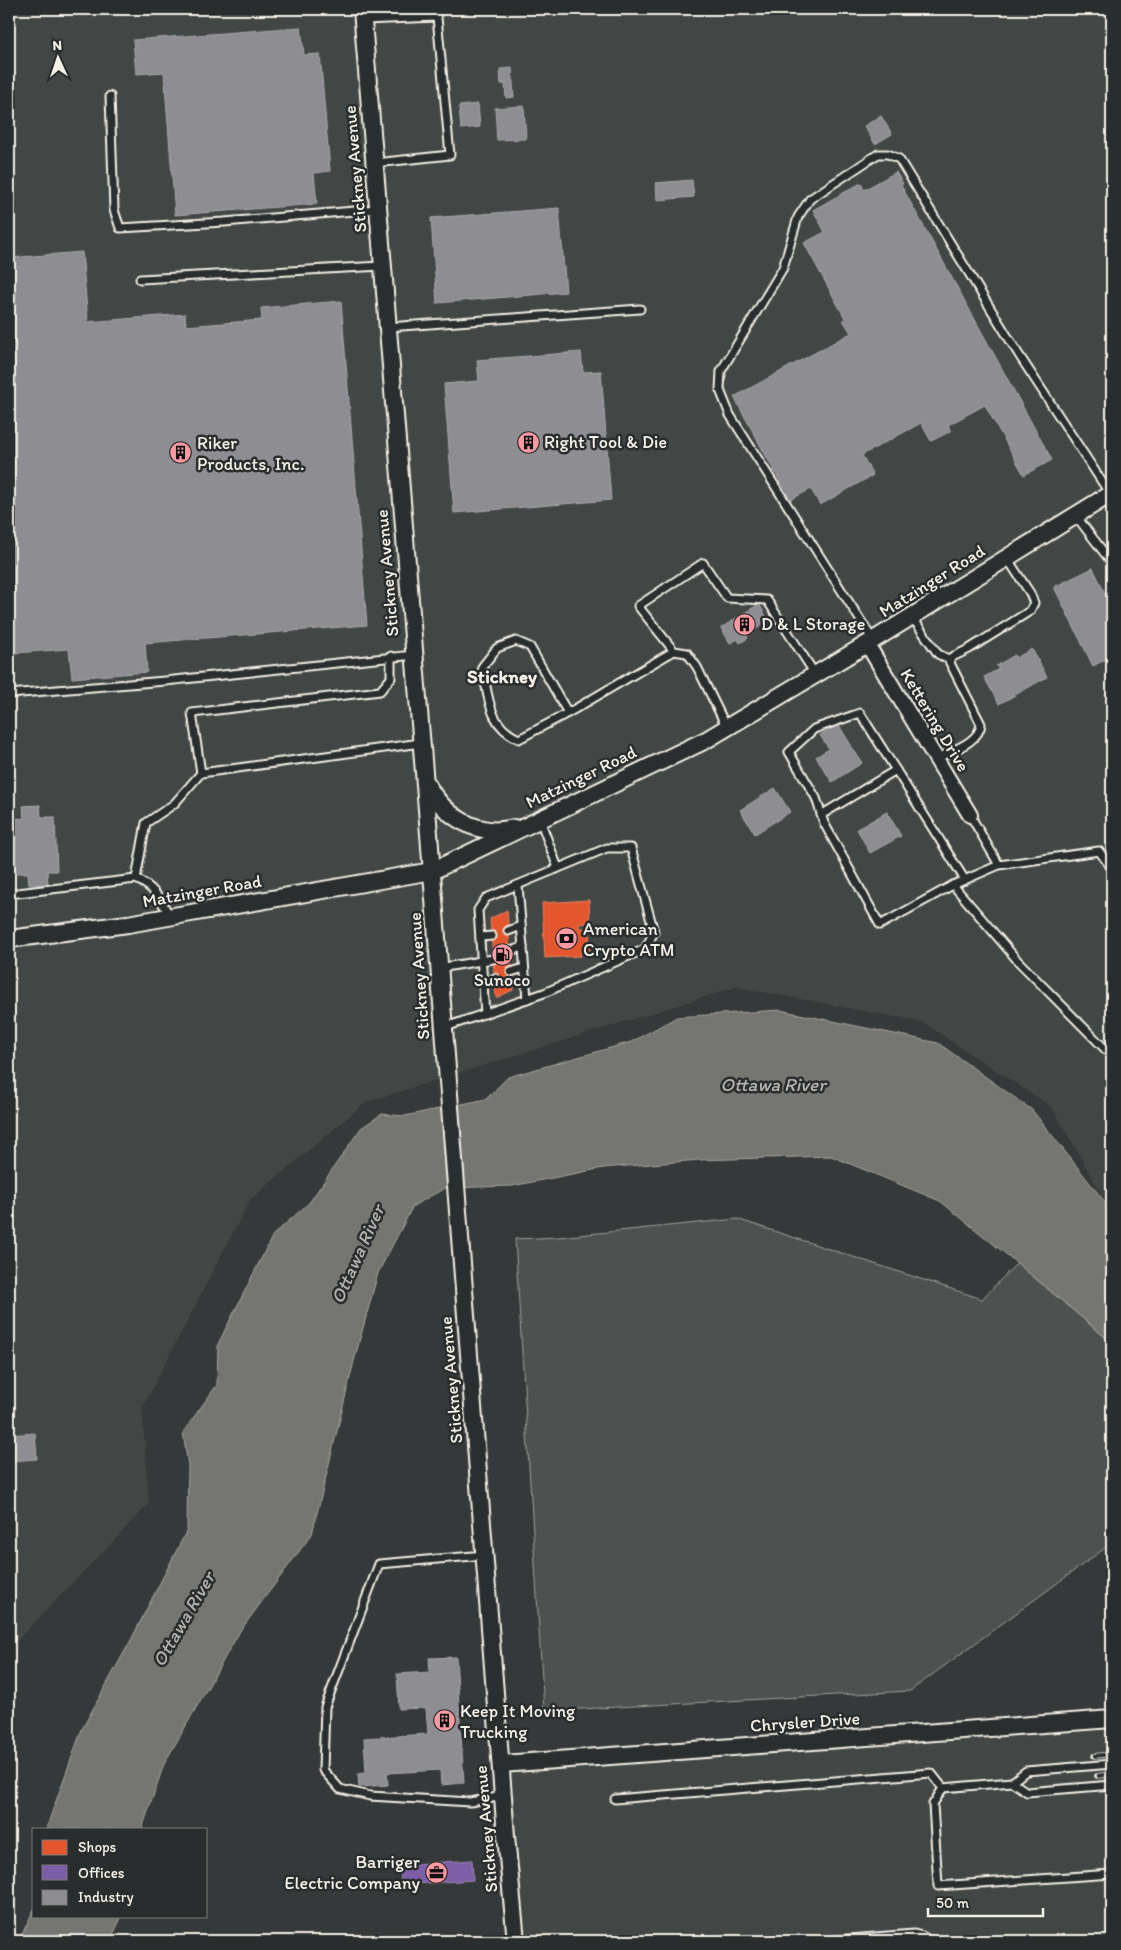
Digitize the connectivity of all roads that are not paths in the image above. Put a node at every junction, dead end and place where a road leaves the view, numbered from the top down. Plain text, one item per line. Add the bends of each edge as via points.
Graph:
1 (362, 14) edge
2 (110, 96) dead end
3 (374, 163) junction
4 (378, 209) junction
5 (382, 266) junction
6 (140, 279) dead end
7 (640, 309) dead end
8 (387, 327) junction
9 (1112, 494) edge
10 (1076, 516) junction
11 (1007, 558) junction
12 (1112, 563) edge
13 (912, 617) junction
14 (870, 642) junction
15 (674, 650) junction
16 (414, 654) junction
17 (391, 656) junction
18 (948, 659) junction
19 (815, 675) junction
20 (9, 694) edge
21 (568, 712) junction
22 (726, 726) junction
23 (421, 743) junction
24 (936, 759) junction
25 (896, 770) junction
26 (201, 773) junction
27 (424, 778) junction
28 (821, 815) junction
29 (970, 815) joint
30 (535, 822) junction
31 (1000, 865) junction
32 (558, 868) junction
33 (1112, 869) edge
34 (432, 871) junction
35 (136, 879) junction
36 (965, 880) junction
37 (518, 885) junction
38 (953, 885) junction
39 (9, 894) edge
40 (170, 917) junction
41 (521, 926) junction
42 (508, 931) dead end
43 (492, 936) dead end
44 (480, 937) junction
45 (9, 939) edge
46 (523, 947) junction
47 (510, 951) dead end
48 (493, 959) dead end
49 (481, 962) junction
50 (439, 968) junction
51 (524, 968) junction
52 (511, 972) dead end
53 (495, 978) dead end
54 (483, 983) junction
55 (527, 999) junction
56 (485, 1014) junction
57 (443, 1028) junction
58 (1112, 1056) edge
59 (485, 1555) junction
60 (1112, 1719) edge
61 (501, 1764) junction
62 (1112, 1764) edge
63 (1012, 1782) junction
64 (1112, 1785) edge
65 (943, 1788) junction
66 (503, 1796) junction
67 (615, 1798) dead end
68 (1112, 1874) edge
69 (895, 1938) edge
70 (516, 1941) edge
71 (823, 1941) edge
72 (930, 1941) edge

1 - 3 street, Stickney Avenue
1 - 3 lane via 437,17 450,155
2 - 4 lane via 114,210 120,228
3 - 4 street, Stickney Avenue
4 - 5 street, Stickney Avenue
5 - 6 lane
5 - 8 street, Stickney Avenue
7 - 8 lane
8 - 16 street, Stickney Avenue
9 - 10 street, Matzinger Road
9 - 14 lane via 1019,354 898,159 878,154 810,200 798,217 783,268 721,371 720,390 730,415
10 - 11 street, Matzinger Road
10 - 12 lane
11 - 13 street, Matzinger Road
11 - 18 lane via 1030,593 1034,603 1030,611
13 - 14 street, Matzinger Road
13 - 18 lane via 938,654
14 - 19 street, Matzinger Road
14 - 24 street, Kettering Drive
15 - 19 lane via 638,606 703,563 727,598 766,600
15 - 21 lane
15 - 22 lane via 688,653
16 - 17 lane
16 - 23 street, Stickney Avenue
17 - 20 lane
17 - 26 lane via 391,678 380,691 192,713
18 - 24 lane via 981,724 976,738
19 - 22 street, Matzinger Road
21 - 21 lane via 519,739 507,734 494,718 482,668 497,648 516,641 530,647
22 - 30 street, Matzinger Road via 706,740
23 - 26 lane
23 - 27 street, Stickney Avenue
24 - 29 street, Kettering Drive
25 - 28 lane
25 - 28 lane via 860,713 814,729 789,752 816,798
25 - 36 lane
26 - 35 lane via 174,804 146,824
27 - 30 street via 439,803 460,822 484,830 507,830
27 - 34 street, Stickney Avenue
28 - 38 lane via 880,925
29 - 31 lane
30 - 32 lane
30 - 34 street, Matzinger Road
31 - 33 lane via 1099,851
31 - 36 lane
32 - 37 lane
32 - 55 lane via 607,848 631,848 654,932 645,949
34 - 40 street, Matzinger Road
34 - 50 street, Stickney Avenue
35 - 39 lane
35 - 40 lane via 156,892
36 - 38 lane
37 - 41 lane
37 - 44 lane via 486,898 478,910
38 - 58 lane via 1018,961
40 - 45 street, Matzinger Road
41 - 42 lane
41 - 46 lane
43 - 44 lane
44 - 49 lane
46 - 47 lane
46 - 51 lane
48 - 49 lane
49 - 50 lane
49 - 54 lane
50 - 57 street, Stickney Avenue
51 - 52 lane
51 - 55 lane
53 - 54 lane
54 - 56 lane
55 - 56 lane
56 - 57 lane
57 - 59 street, Stickney Avenue
59 - 61 street, Stickney Avenue
59 - 66 lane via 379,1564 325,1707 323,1770 340,1789 370,1796 470,1802
60 - 61 street, Chrysler Drive
61 - 66 street, Stickney Avenue
62 - 63 lane via 1026,1771
63 - 64 lane via 1027,1792
63 - 65 lane
65 - 67 lane via 931,1773
65 - 68 lane via 933,1804 938,1886
66 - 70 street, Stickney Avenue
69 - 71 lane
69 - 72 lane via 914,1934

